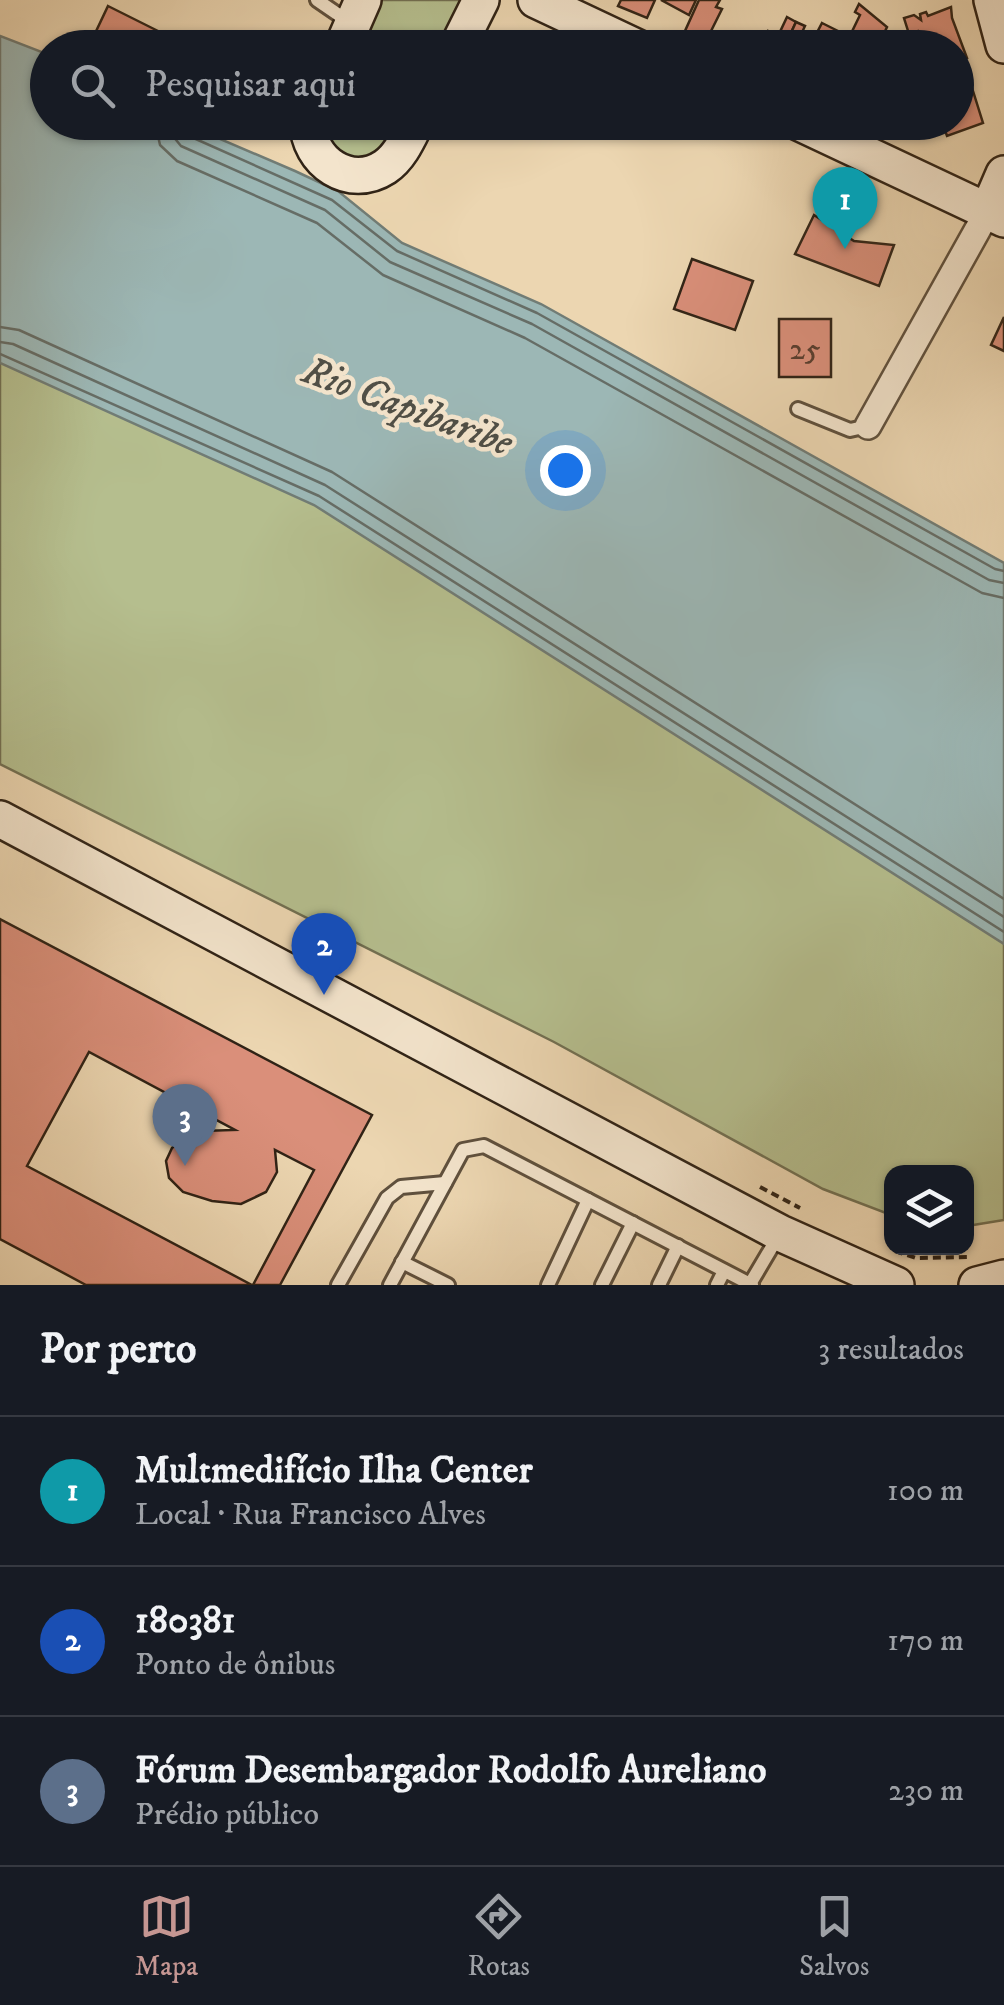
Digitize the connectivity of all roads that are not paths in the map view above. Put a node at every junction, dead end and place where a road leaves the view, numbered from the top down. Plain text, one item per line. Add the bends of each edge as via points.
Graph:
1 (317, 0) edge
2 (482, 0) edge
3 (536, 0) edge
4 (992, 0) edge
5 (353, 24) edge
6 (466, 30) edge
7 (600, 30) edge
8 (1004, 44) edge
9 (312, 140) edge
10 (406, 140) edge
11 (836, 140) edge
12 (1004, 174) edge
13 (996, 215) edge
14 (798, 409) dead end
15 (868, 426) joint
16 (0, 819) edge
17 (445, 1183) junction
18 (588, 1200) junction
19 (633, 1223) junction
20 (780, 1233) junction
21 (678, 1246) junction
22 (402, 1262) junction
23 (724, 1270) junction
24 (1004, 1278) edge
25 (751, 1284) edge
26 (338, 1285) edge
27 (390, 1285) edge
28 (448, 1285) edge
29 (548, 1285) edge
30 (602, 1285) edge
31 (660, 1285) edge
32 (717, 1285) edge
33 (896, 1285) edge
34 (977, 1285) edge

1 - 5 lane
2 - 6 street
3 - 7 street
4 - 8 street
9 - 10 street via 325,164 357,176 388,166
11 - 13 street
12 - 13 street
13 - 15 street
14 - 15 lane via 850,430
16 - 20 street
17 - 18 lane via 463,1150 484,1146
17 - 22 lane
17 - 26 lane via 401,1187 388,1198
18 - 19 lane
18 - 29 lane
19 - 21 lane
19 - 30 lane
20 - 25 lane
20 - 33 street
21 - 23 lane
21 - 31 lane
22 - 27 lane
22 - 28 lane
23 - 25 lane
23 - 32 lane
24 - 34 street

